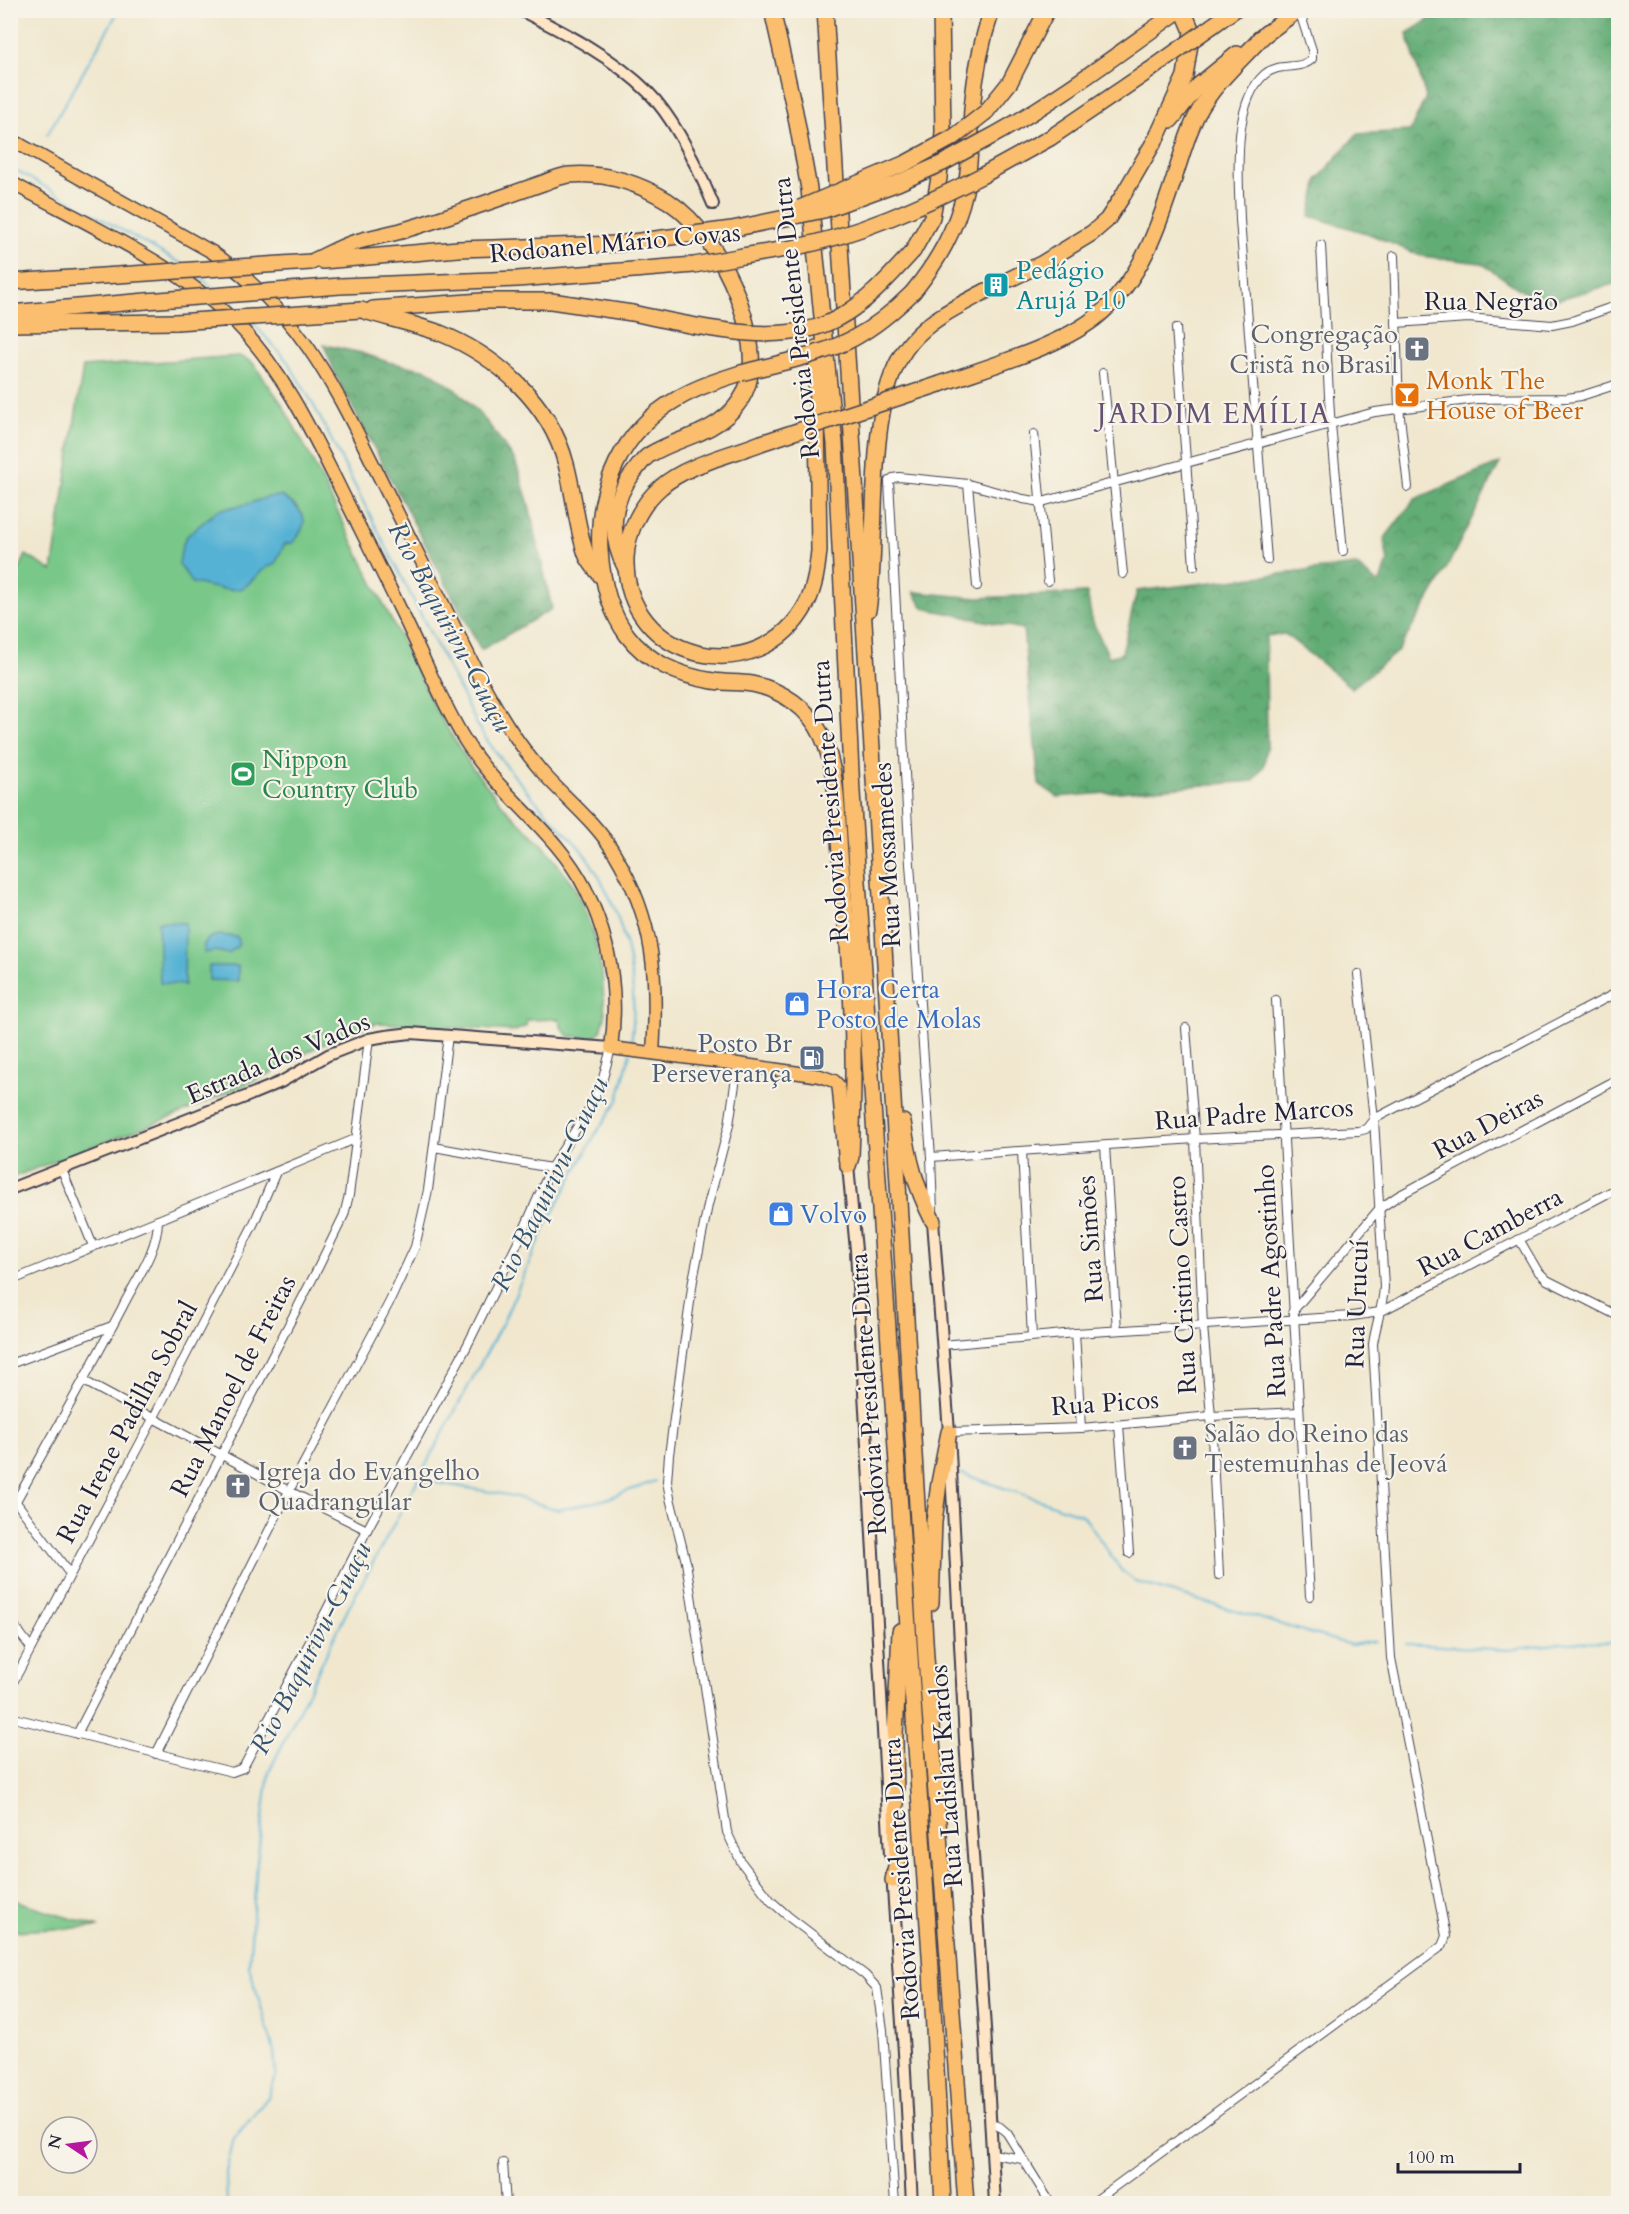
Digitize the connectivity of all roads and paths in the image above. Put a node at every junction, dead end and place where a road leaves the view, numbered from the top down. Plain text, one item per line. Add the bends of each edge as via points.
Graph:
1 (520, 10) edge
2 (772, 10) edge
3 (825, 10) edge
4 (941, 10) edge
5 (992, 10) edge
6 (1047, 10) edge
7 (1181, 10) edge
8 (1234, 10) edge
9 (1298, 10) edge
10 (1266, 33) junction
11 (1157, 137) junction
12 (10, 139) edge
13 (10, 182) edge
14 (713, 204) dead end
15 (785, 218) junction
16 (1321, 245) dead end
17 (1394, 256) dead end
18 (816, 257) junction
19 (311, 262) junction
20 (1010, 279) tunnel mouth
21 (10, 282) edge
22 (986, 291) tunnel mouth
23 (1618, 305) edge
24 (361, 310) junction
25 (10, 313) edge
26 (1396, 323) junction
27 (10, 324) edge
28 (1176, 328) dead end
29 (1103, 373) dead end
30 (1618, 384) edge
31 (1400, 408) junction
32 (1330, 424) junction
33 (1034, 434) dead end
34 (1258, 443) junction
35 (1185, 464) junction
36 (1114, 483) junction
37 (968, 484) junction
38 (1408, 487) dead end
39 (1042, 502) junction
40 (1342, 551) dead end
41 (1267, 560) dead end
42 (1194, 566) dead end
43 (626, 569) junction
44 (1123, 574) dead end
45 (1048, 581) dead end
46 (605, 582) junction
47 (977, 586) dead end
48 (864, 640) junction
49 (1358, 974) dead end
50 (1618, 992) edge
51 (1276, 1000) dead end
52 (1186, 1028) dead end
53 (448, 1036) junction
54 (369, 1039) junction
55 (890, 1046) junction
56 (617, 1049) junction
57 (648, 1053) junction
58 (738, 1064) junction
59 (1618, 1078) edge
60 (1374, 1119) junction
61 (1284, 1135) junction
62 (355, 1139) junction
63 (1195, 1139) junction
64 (1105, 1146) junction
65 (434, 1147) junction
66 (1022, 1151) junction
67 (931, 1157) junction
68 (848, 1166) junction
69 (551, 1168) junction
70 (62, 1170) junction
71 (276, 1172) junction
72 (1618, 1188) edge
73 (10, 1189) edge
74 (1379, 1209) junction
75 (158, 1220) junction
76 (933, 1221) junction
77 (1520, 1239) junction
78 (93, 1246) junction
79 (10, 1281) edge
80 (1380, 1312) junction
81 (1294, 1315) junction
82 (1618, 1316) edge
83 (112, 1326) junction
84 (1203, 1326) junction
85 (1117, 1330) junction
86 (1074, 1333) junction
87 (1032, 1336) junction
88 (942, 1345) junction
89 (10, 1364) edge
90 (84, 1381) junction
91 (1299, 1412) junction
92 (1211, 1416) junction
93 (153, 1419) junction
94 (1119, 1425) junction
95 (1081, 1428) junction
96 (949, 1432) junction
97 (221, 1455) junction
98 (289, 1491) junction
99 (10, 1494) edge
100 (16, 1501) junction
101 (367, 1530) junction
102 (1129, 1553) dead end
103 (70, 1574) junction
104 (1219, 1575) dead end
105 (905, 1592) junction
106 (1310, 1596) dead end
107 (10, 1620) edge
108 (31, 1648) junction
109 (926, 1657) junction
110 (10, 1688) edge
111 (10, 1717) edge
112 (77, 1734) junction
113 (156, 1754) junction
114 (892, 1880) junction
115 (991, 2123) junction
116 (993, 2154) junction
117 (1022, 2160) junction
118 (503, 2163) dead end
119 (506, 2204) edge
120 (895, 2204) edge
121 (912, 2204) edge
122 (943, 2204) edge
123 (966, 2204) edge
124 (995, 2204) edge
125 (1051, 2204) edge
126 (1092, 2204) edge

1 - 14 street via 598,53 649,93 699,171
2 - 18 highway, Rodovia Presidente Dutra via 809,189
3 - 48 highway, Rodovia Presidente Dutra
4 - 24 highway, bridge via 943,132 932,217 913,251 875,291 830,323 783,333 752,334 551,301 482,301
5 - 46 highway, bridge via 978,68 966,190 950,239 937,261 913,292 878,323 852,339 695,389 657,413 623,450 604,493 600,515
6 - 15 highway, bridge via 1010,82 986,112 954,137 906,163
7 - 11 highway via 1192,31 1185,76
7 - 15 highway, Rodoanel Mário Covas, bridge via 1038,110 943,163 824,210
8 - 25 highway, Rodoanel Mário Covas, bridge via 1050,138 929,202 822,242 694,265 621,272 340,286
9 - 10 highway
9 - 34 street via 1312,59 1306,65 1275,68 1266,73 1245,107 1241,133 1240,220
10 - 11 highway via 1199,85
10 - 43 highway, bridge via 1199,111 1151,243 1123,290 1097,317 1068,335 940,384 693,469 661,487 639,514 627,548
11 - 20 highway via 1107,220 1061,252
12 - 57 main road via 212,252 268,297 307,343 338,394 503,721 543,773 615,853 632,887 653,953 655,1011
13 - 56 main road via 184,280 240,327 266,359 300,410 467,744 511,799 560,850 584,886 608,952 615,987
15 - 19 highway, Rodoanel Mário Covas, bridge via 617,244 458,249
16 - 32 street
17 - 26 street
18 - 43 highway via 819,550 808,602 771,644 737,655 700,654 666,641 649,626 636,604
18 - 105 highway, Rodovia Presidente Dutra via 835,444 852,792
19 - 21 highway, Rodoanel Mário Covas, bridge
19 - 43 highway via 352,243 403,231 566,175 630,181 681,210 712,246 735,291 750,344 751,376 735,408 700,432 646,456 628,479 613,521 618,554
22 - 48 highway via 924,329 910,342 892,375 877,448 873,581
23 - 26 street, Rua Negrão via 1552,325 1468,318
24 - 27 highway, bridge via 176,322
24 - 46 highway via 439,333 468,346 516,381 548,422 566,462 586,555
26 - 31 street
28 - 35 street
29 - 36 street
30 - 31 street via 1567,398 1476,399
31 - 32 street
31 - 38 street
32 - 34 street
32 - 40 street
33 - 39 street
34 - 35 street
34 - 41 street
35 - 36 street
35 - 42 street
36 - 39 street
36 - 44 street
37 - 39 street
37 - 47 street
37 - 67 street, Rua Mossamedes via 899,477 889,481 888,486
39 - 45 street
46 - 68 highway via 614,614 627,635 657,662 694,677 752,684 780,693 798,704 822,736 831,765 847,935 853,1076
48 - 55 highway, Rodovia Presidente Dutra
49 - 60 street, Rua Urucuí
50 - 60 street, Rua Padre Marcos
51 - 61 street, Rua Padre Agostinho
52 - 63 street, Rua Cristino Castro
53 - 54 street, Estrada dos Vados via 411,1034
53 - 56 street, Estrada dos Vados
53 - 65 street
54 - 62 street, Rua Manoel de Freitas
54 - 70 street, Estrada dos Vados via 328,1055 281,1082
55 - 76 highway via 900,1068 900,1101 908,1153 918,1190
55 - 109 highway, Rodovia Presidente Dutra
56 - 57 main road
56 - 69 street via 591,1106
57 - 58 main road
58 - 68 main road via 834,1081 838,1085
58 - 120 street via 729,1125 693,1280 667,1481 686,1562 727,1832 741,1862 771,1901 877,1988
59 - 74 street, Rua Deiras
60 - 61 street, Rua Padre Marcos via 1366,1129 1358,1131
60 - 74 street, Rua Urucuí
61 - 63 street, Rua Padre Marcos
61 - 81 street, Rua Padre Agostinho
62 - 71 street
62 - 97 street, Rua Manoel de Freitas via 344,1215
63 - 64 street, Rua Padre Marcos
63 - 84 street, Rua Cristino Castro
64 - 66 street, Rua Padre Marcos
64 - 85 street, Rua Simões
65 - 69 street
65 - 98 street via 415,1247
66 - 67 street, Rua Padre Marcos
66 - 87 street
67 - 76 street, Rua Mossamedes
68 - 114 street
69 - 101 street via 483,1315
70 - 73 street, Estrada dos Vados
70 - 78 street
71 - 75 street
71 - 93 street, Rua Irene Padilha Sobral via 254,1223
72 - 77 street, Rua Camberra
74 - 80 street, Rua Urucuí via 1384,1287
74 - 81 street, Rua Deiras
75 - 78 street
75 - 83 street via 155,1240
76 - 88 street, Rua Mossamedes
77 - 80 street, Rua Camberra
77 - 82 street via 1547,1280
78 - 79 street
80 - 81 street, Rua Camberra via 1352,1316
80 - 126 street, Rua Urucuí via 1373,1344 1391,1658 1446,1930 1445,1941
81 - 84 street, Rua Camberra
81 - 91 street, Rua Padre Agostinho
83 - 89 street
83 - 90 street
84 - 85 street, Rua Camberra
84 - 92 street, Rua Cristino Castro
85 - 86 street, Rua Camberra
86 - 87 street, Rua Camberra
86 - 95 street
87 - 88 street, Rua Camberra
88 - 96 street, Rua Ladislau Kardos
90 - 93 street
90 - 100 street
91 - 92 street, Rua Picos
91 - 106 street, Rua Padre Agostinho
92 - 94 street, Rua Picos
92 - 104 street, Rua Cristino Castro
93 - 97 street
93 - 103 street, Rua Irene Padilha Sobral
94 - 95 street, Rua Picos
94 - 102 street
95 - 96 street, Rua Picos
96 - 109 highway via 934,1522
96 - 115 street, Rua Ladislau Kardos
97 - 98 street
97 - 112 street, Rua Manoel de Freitas
98 - 101 street
98 - 113 street
99 - 100 street
100 - 103 street
101 - 113 street via 243,1768 232,1772
103 - 108 street, Rua Irene Padilha Sobral
105 - 114 highway via 898,1669 897,1863
105 - 122 highway, Rodovia Presidente Dutra
107 - 108 street
108 - 110 street, Rua Irene Padilha Sobral
109 - 123 highway, Rodovia Presidente Dutra
111 - 112 street
112 - 113 street
114 - 121 street
115 - 116 street, Rua Ladislau Kardos
115 - 117 street via 1007,2133
116 - 117 street
116 - 124 street, Rua Ladislau Kardos
117 - 125 street
118 - 119 street

